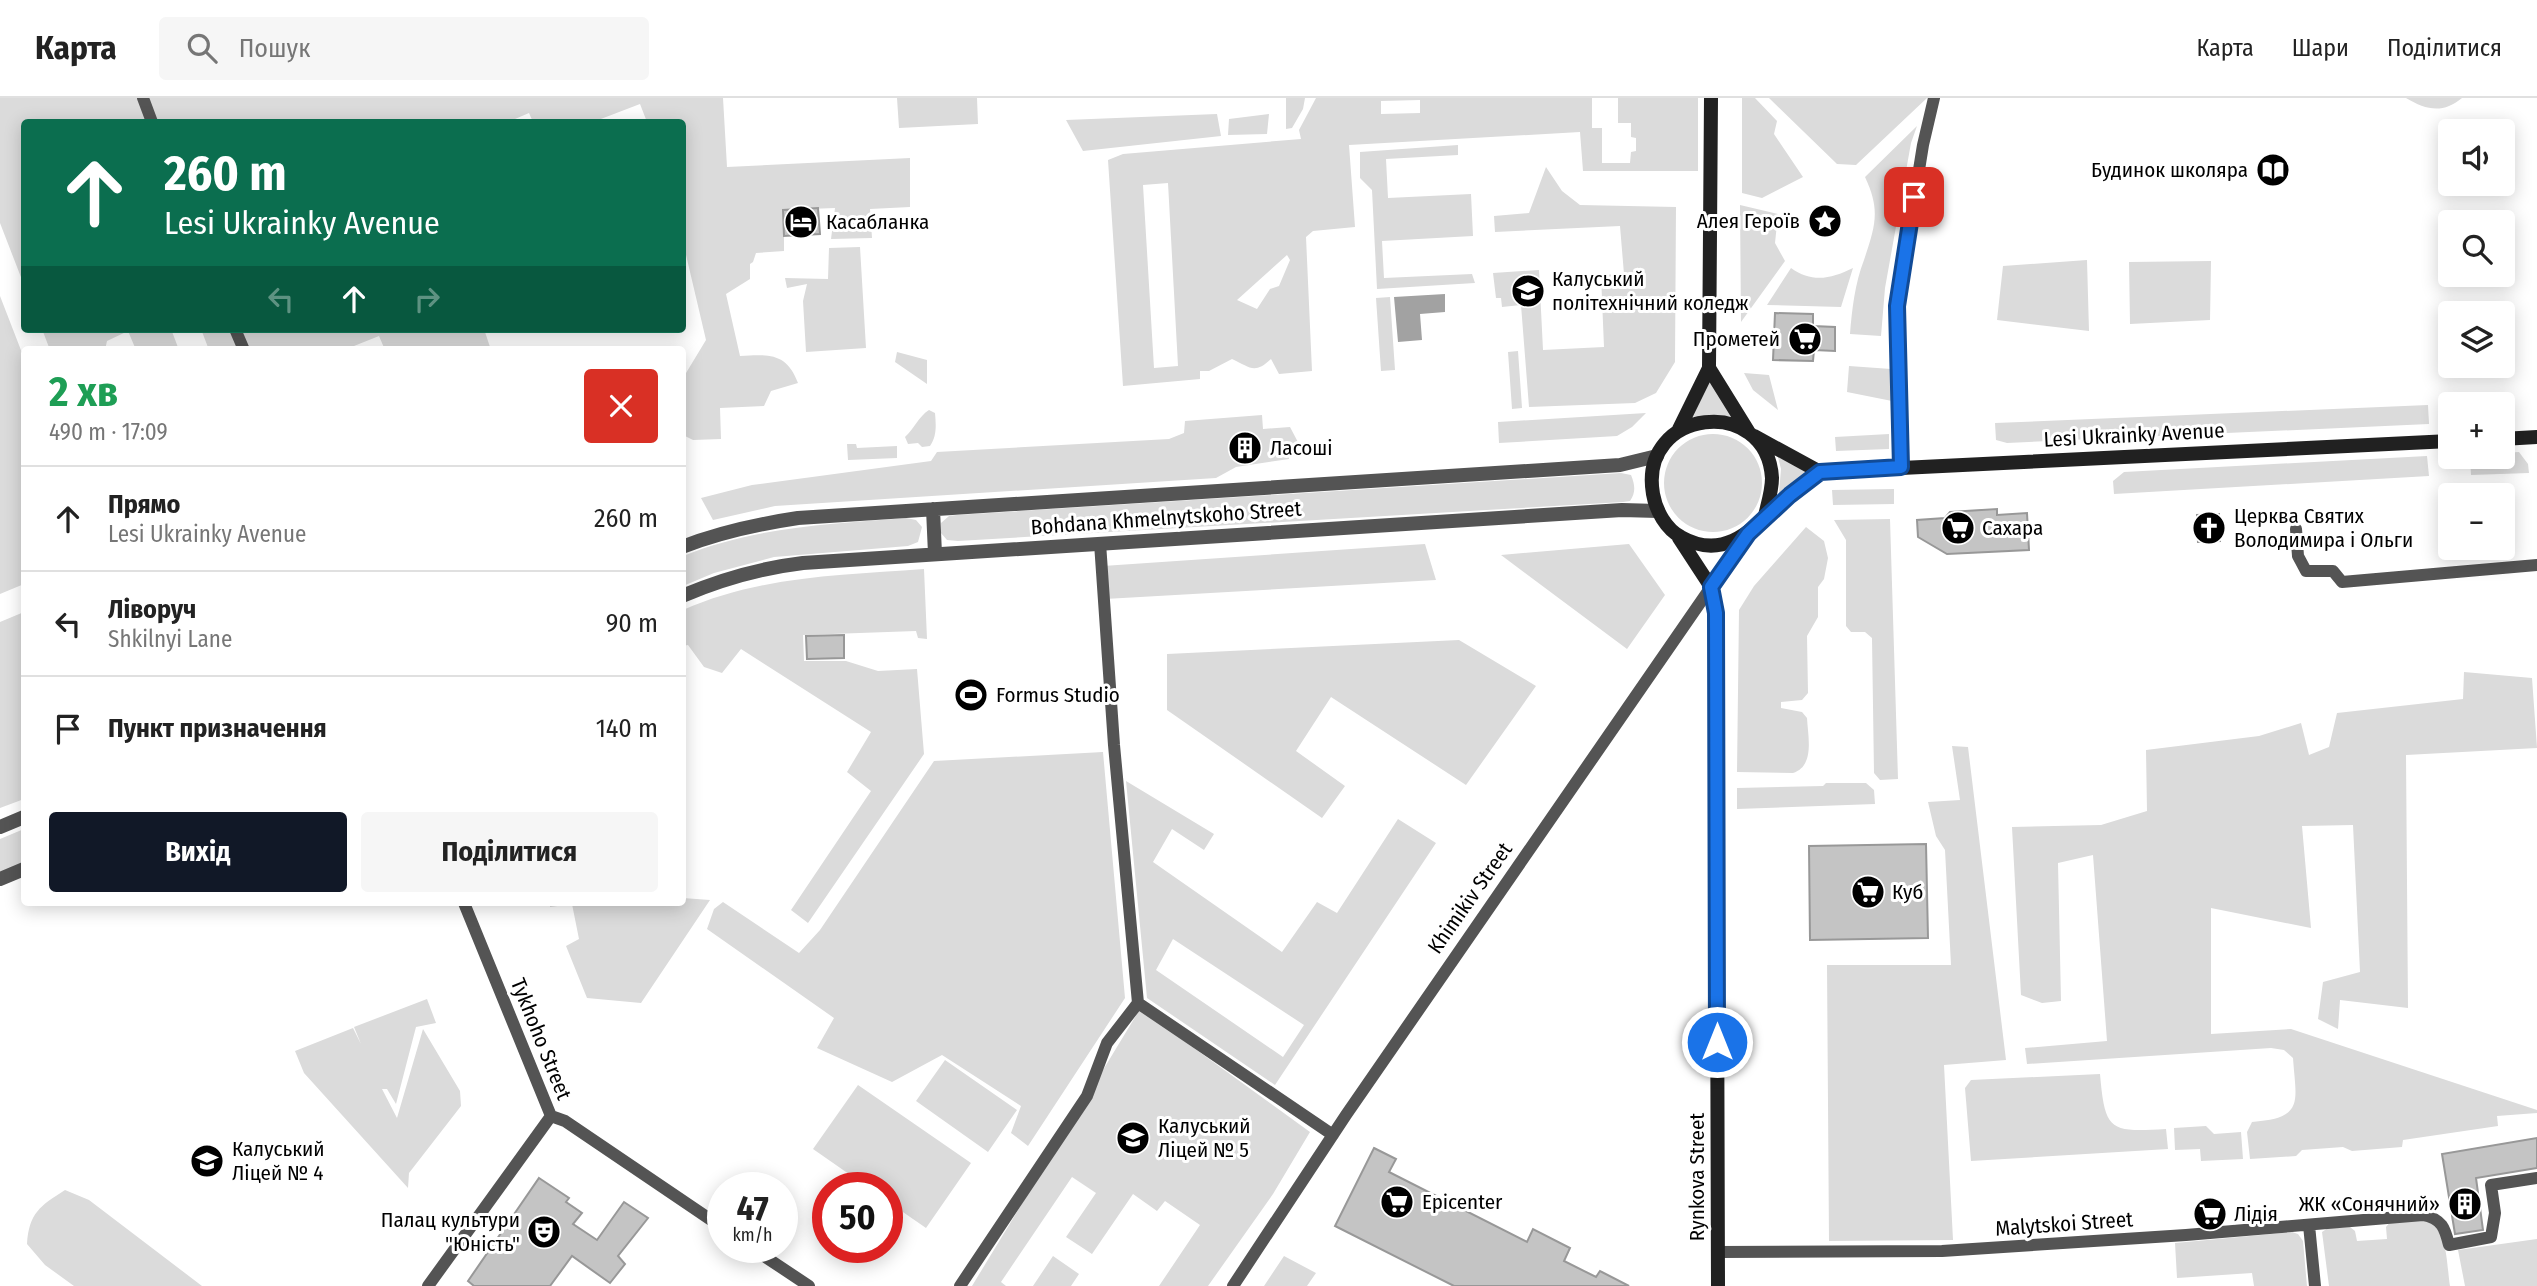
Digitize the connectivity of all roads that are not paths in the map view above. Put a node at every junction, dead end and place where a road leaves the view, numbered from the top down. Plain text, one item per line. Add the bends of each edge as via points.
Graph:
1 (143, 98) edge
2 (1711, 98) edge
3 (1934, 98) edge
4 (151, 119) edge
5 (1709, 368) junction
6 (1679, 429) junction
7 (1751, 433) junction
8 (2537, 437) edge
9 (2515, 438) edge
10 (2438, 443) edge
11 (1657, 456) junction
12 (1901, 467) junction
13 (1820, 472) junction
14 (933, 509) junction
15 (1658, 511) junction
16 (1764, 520) junction
17 (2296, 529) dead end
18 (1748, 534) junction
19 (1678, 536) junction
20 (1100, 543) junction
21 (686, 545) edge
22 (935, 554) junction
23 (2537, 565) edge
24 (1711, 587) junction
25 (686, 594) edge
26 (21, 818) edge
27 (0, 827) edge
28 (21, 870) edge
29 (0, 879) edge
30 (465, 906) edge
31 (1138, 1003) junction
32 (551, 1116) junction
33 (1333, 1135) junction
34 (2537, 1178) edge
35 (707, 1217) edge
36 (2309, 1225) junction
37 (1718, 1252) junction
38 (774, 1263) edge
39 (433, 1284) edge
40 (809, 1286) edge
41 (960, 1286) edge
42 (1233, 1286) edge
43 (1718, 1286) edge
44 (2315, 1286) edge

1 - 4 street
2 - 5 main road
3 - 12 street via 1897,306
5 - 6 main road
5 - 7 main road
6 - 7 main road via 1702,422 1731,424
6 - 11 main road
7 - 13 main road
7 - 16 main road via 1772,474
8 - 9 main road
10 - 12 main road, Lesi Ukrainky Avenue
11 - 14 street, Bohdana Khmelnytskoho Street via 1620,465
11 - 15 main road via 1653,492
12 - 13 main road, Lesi Ukrainky Avenue
13 - 16 main road
14 - 21 street, Bohdana Khmelnytskoho Street via 798,518
14 - 22 street
15 - 19 main road
15 - 20 street, Bohdana Khmelnytskoho Street
16 - 18 main road
17 - 23 street via 2298,556 2306,571 2333,571 2342,582
18 - 19 main road via 1712,545 1693,544
18 - 24 main road
19 - 24 main road
20 - 22 street, Bohdana Khmelnytskoho Street
20 - 31 street
22 - 25 street, Bohdana Khmelnytskoho Street via 770,567
24 - 33 street, Khimikiv Street
24 - 37 main road, Rynkova Street via 1716,613
26 - 27 street
28 - 29 street
30 - 32 street, Tykhoho Street
31 - 33 street
31 - 41 street via 1107,1043 1087,1096
32 - 35 street, Tykhoho Street
32 - 39 street
33 - 42 street, Khimikiv Street
34 - 36 street, Malytskoi Street via 2491,1185 2491,1237 2449,1245 2444,1226 2434,1217
36 - 37 street, Malytskoi Street via 1942,1251
36 - 44 street
37 - 43 main road, Rynkova Street
38 - 40 street

